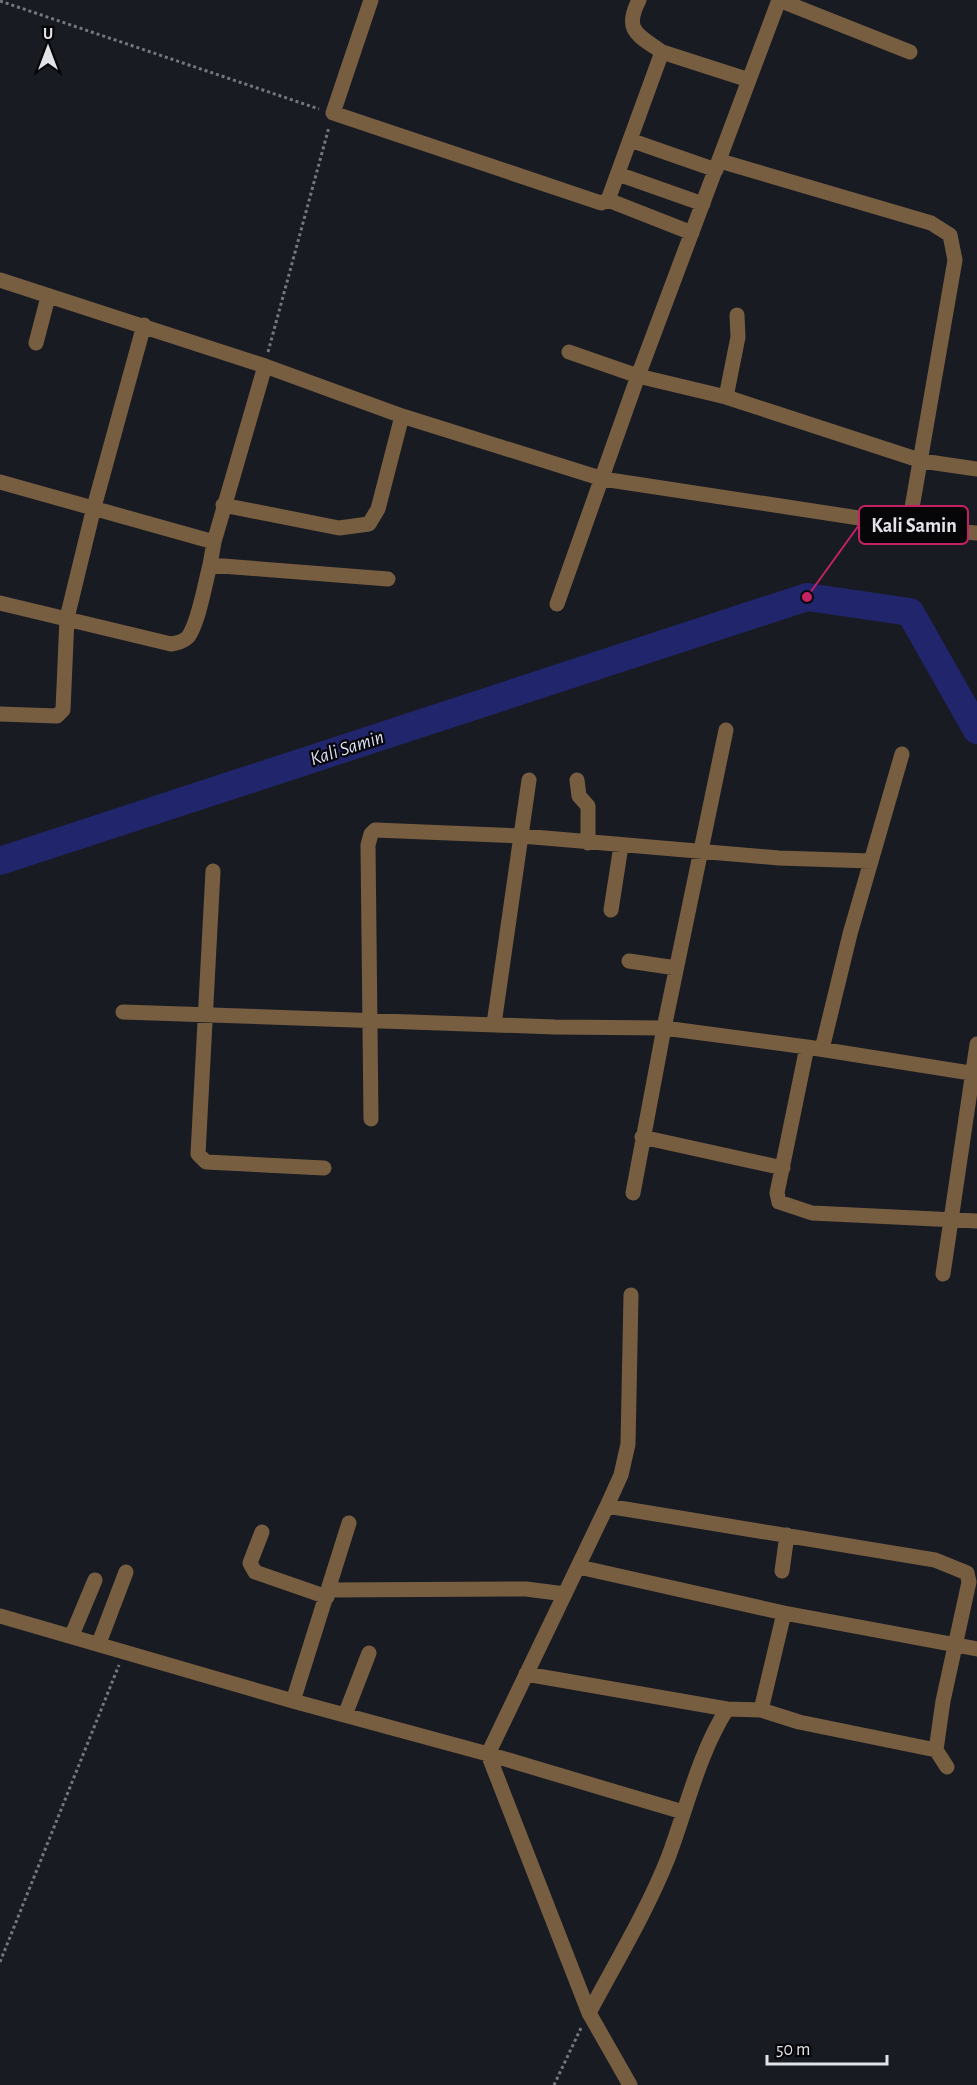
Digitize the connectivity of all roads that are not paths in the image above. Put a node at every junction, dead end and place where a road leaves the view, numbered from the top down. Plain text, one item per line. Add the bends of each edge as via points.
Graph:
1 (370, 0) edge
2 (639, 0) edge
3 (779, 0) edge
4 (662, 52) junction
5 (910, 52) dead end
6 (749, 80) junction
7 (630, 140) junction
8 (718, 166) junction
9 (618, 174) junction
10 (608, 200) junction
11 (703, 204) junction
12 (692, 233) junction
13 (0, 280) edge
14 (48, 297) junction
15 (737, 315) dead end
16 (144, 325) junction
17 (36, 343) dead end
18 (569, 352) dead end
19 (265, 366) junction
20 (638, 376) junction
21 (726, 397) junction
22 (402, 416) junction
23 (922, 461) junction
24 (977, 469) edge
25 (603, 479) junction
26 (0, 482) edge
27 (223, 506) junction
28 (94, 507) junction
29 (909, 525) junction
30 (977, 533) edge
31 (214, 542) junction
32 (210, 565) junction
33 (388, 579) dead end
34 (0, 603) edge
35 (557, 604) dead end
36 (67, 618) junction
37 (0, 714) edge
38 (726, 730) dead end
39 (902, 754) dead end
40 (529, 780) dead end
41 (577, 780) dead end
42 (522, 836) junction
43 (588, 843) junction
44 (621, 846) junction
45 (699, 853) junction
46 (871, 861) junction
47 (213, 871) dead end
48 (611, 910) dead end
49 (629, 961) dead end
50 (676, 968) junction
51 (123, 1012) dead end
52 (204, 1016) junction
53 (369, 1021) junction
54 (494, 1024) junction
55 (664, 1028) junction
56 (977, 1044) edge
57 (815, 1048) junction
58 (975, 1074) edge
59 (371, 1119) dead end
60 (642, 1137) junction
61 (324, 1168) dead end
62 (783, 1168) junction
63 (633, 1193) dead end
64 (950, 1219) junction
65 (977, 1221) edge
66 (944, 1274) dead end
67 (631, 1295) dead end
68 (607, 1506) junction
69 (349, 1522) dead end
70 (262, 1532) dead end
71 (787, 1535) junction
72 (579, 1567) junction
73 (782, 1571) dead end
74 (126, 1572) dead end
75 (95, 1580) dead end
76 (328, 1594) junction
77 (565, 1594) junction
78 (784, 1613) junction
79 (0, 1616) edge
80 (72, 1635) junction
81 (99, 1643) junction
82 (956, 1645) junction
83 (977, 1649) edge
84 (369, 1653) dead end
85 (526, 1674) junction
86 (293, 1701) junction
87 (727, 1709) junction
88 (761, 1710) junction
89 (345, 1714) junction
90 (936, 1750) junction
91 (488, 1754) junction
92 (947, 1767) dead end
93 (682, 1812) junction
94 (589, 2013) junction
95 (630, 2085) edge

1 - 10 street via 333,113 601,202
2 - 4 street via 631,22 633,30
3 - 5 street
3 - 6 street
4 - 6 street
4 - 7 street
6 - 8 street
7 - 8 street
7 - 9 street
8 - 11 street
8 - 23 street via 931,223 950,235 955,260
9 - 10 street
9 - 11 street
10 - 12 street
11 - 12 street
12 - 20 street
13 - 14 street
14 - 16 street
14 - 17 street
15 - 21 street via 738,337
16 - 19 street
16 - 28 street
18 - 20 street
19 - 22 street
19 - 27 street
20 - 21 street
20 - 25 street
21 - 23 street
22 - 25 street
22 - 27 street via 378,509 369,524 339,528
23 - 24 street
23 - 29 street
25 - 29 street
25 - 35 street
26 - 28 street
27 - 31 street
28 - 31 street
28 - 36 street
29 - 30 street
31 - 32 street
32 - 33 street
32 - 36 street via 193,625 181,642 171,644
34 - 36 street
36 - 37 street via 62,713
38 - 45 street
39 - 46 street
40 - 42 street
41 - 43 street via 579,796 588,806
42 - 43 street
42 - 53 street via 381,828 371,834
42 - 54 street
43 - 44 street
44 - 45 street
44 - 48 street
45 - 46 street
45 - 50 street
46 - 57 street
47 - 52 street
49 - 50 street
50 - 55 street
51 - 52 street
52 - 53 street
52 - 61 street via 198,1154 221,1164
53 - 54 street
53 - 59 street
54 - 55 street
55 - 57 street
55 - 60 street
56 - 58 street
57 - 58 street
57 - 62 street
58 - 64 street
60 - 62 street
60 - 63 street
62 - 64 street via 778,1200 801,1211
64 - 65 street
64 - 66 street
67 - 68 street via 627,1444 621,1475
68 - 71 street
68 - 72 street
69 - 76 street
70 - 76 street via 250,1563 255,1572
71 - 73 street
71 - 82 street via 935,1560 967,1573 969,1582
72 - 77 street
72 - 78 street
74 - 81 street
75 - 80 street
76 - 77 street via 526,1589
76 - 86 street
77 - 85 street
78 - 82 street
78 - 88 street
79 - 80 street
80 - 81 street
81 - 86 street
82 - 83 street
82 - 90 street
84 - 89 street
85 - 87 street
85 - 91 street
86 - 89 street
87 - 88 street
87 - 93 street
88 - 90 street via 799,1722
89 - 91 street
90 - 92 street
91 - 93 street
91 - 94 street
93 - 94 street via 668,1859
94 - 95 street

